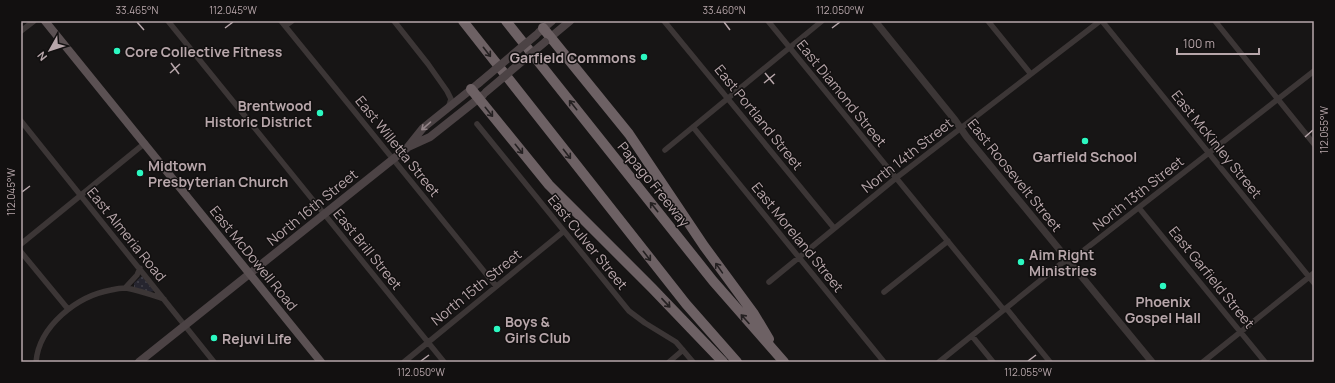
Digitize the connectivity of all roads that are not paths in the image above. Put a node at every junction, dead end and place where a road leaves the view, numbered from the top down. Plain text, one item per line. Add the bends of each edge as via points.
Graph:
1 (34, 21) edge
2 (45, 21) edge
3 (168, 21) edge
4 (281, 21) edge
5 (292, 21) edge
6 (394, 21) edge
7 (463, 21) edge
8 (506, 21) edge
9 (552, 21) edge
10 (570, 21) edge
11 (664, 21) edge
12 (768, 21) edge
13 (822, 21) edge
14 (875, 21) edge
15 (988, 21) edge
16 (1101, 21) edge
17 (1215, 21) edge
18 (285, 26) junction
19 (544, 28) junction
20 (21, 31) edge
21 (548, 39) junction
22 (790, 48) junction
23 (1314, 71) edge
24 (1030, 73) junction
25 (475, 86) junction
26 (482, 96) junction
27 (728, 98) junction
28 (1278, 99) junction
29 (448, 108) junction
30 (21, 121) edge
31 (477, 124) dead end
32 (692, 127) junction
33 (960, 128) junction
34 (145, 144) junction
35 (1314, 144) edge
36 (407, 148) junction
37 (665, 150) dead end
38 (1208, 153) junction
39 (393, 159) junction
40 (896, 178) junction
41 (81, 195) junction
42 (1139, 208) junction
43 (324, 215) junction
44 (834, 228) junction
45 (564, 231) junction
46 (948, 241) junction
47 (21, 244) edge
48 (21, 252) edge
49 (799, 257) junction
50 (1068, 260) junction
51 (140, 268) junction
52 (250, 274) junction
53 (1312, 275) edge
54 (769, 282) dead end
55 (1314, 283) edge
56 (496, 286) junction
57 (125, 288) junction
58 (884, 292) dead end
59 (165, 299) junction
60 (68, 309) junction
61 (1005, 309) junction
62 (185, 326) junction
63 (1241, 332) junction
64 (972, 336) junction
65 (428, 342) junction
66 (683, 350) junction
67 (782, 360) edge
68 (36, 362) edge
69 (139, 362) edge
70 (214, 362) edge
71 (321, 362) edge
72 (404, 362) edge
73 (444, 362) edge
74 (669, 362) edge
75 (693, 362) edge
76 (723, 362) edge
77 (738, 362) edge
78 (884, 362) edge
79 (939, 362) edge
80 (993, 362) edge
81 (1050, 362) edge
82 (1152, 362) edge
83 (1203, 362) edge
84 (1265, 362) edge

1 - 20 street
2 - 34 main road, East McDowell Road
3 - 43 street, East Brill Street
4 - 18 street, East Willetta Street
5 - 18 street
6 - 29 street via 447,91 450,99
7 -> 77 highway via 681,299
67 -> 8 highway, Papago Freeway via 712,281
9 - 19 main road, North 16th Street
10 - 21 main road, North 16th Street
11 - 27 street, East Portland Street
12 - 22 street, East Diamond Street
13 - 22 street
14 - 33 street, East Roosevelt Street
15 - 24 street
16 - 24 street, North 14th Street
16 - 38 street, East McKinley Street
17 - 28 street
18 - 39 street, East Willetta Street
19 - 21 highway
19 - 25 main road, North 16th Street, bridge
21 - 26 main road, North 16th Street, bridge
67 -> 21 highway via 754,314 704,246 638,147
22 - 27 street
22 - 40 street, East Diamond Street
23 - 28 street, North 13th Street
24 - 33 street, North 14th Street
25 - 26 highway
25 - 29 main road, North 16th Street
26 - 36 main road, North 16th Street via 430,137
26 -> 76 highway via 557,194
27 - 32 street
27 - 44 street, East Portland Street
28 - 35 street
28 - 38 street, North 13th Street
29 -> 36 main road, North 16th Street via 423,128
30 - 41 street, East Almeria Road
31 - 45 street, East Culver Street
32 - 37 street
32 - 49 street, East Moreland Street
33 - 40 street, North 14th Street
33 - 50 street, East Roosevelt Street
34 - 41 street
34 - 52 main road, East McDowell Road
36 - 39 main road, North 16th Street
38 - 42 street, North 13th Street
38 - 53 street, East McKinley Street
39 - 43 main road, North 16th Street
39 - 56 street, East Willetta Street
40 - 44 street, North 14th Street
40 - 46 street, East Diamond Street
41 - 47 street
41 - 51 street, East Almeria Road
42 - 50 street, North 13th Street
42 - 63 street, East Garfield Street
43 - 52 main road, North 16th Street
43 - 65 street, East Brill Street
44 - 49 street, North 14th Street
45 - 56 street, North 15th Street
45 - 66 street, East Culver Street via 635,316 672,339
46 - 58 street
46 - 61 street, East Diamond Street
48 - 60 street
49 - 54 street, North 14th Street
49 - 78 street, East Moreland Street
50 - 61 street, North 13th Street
50 - 82 street, East Roosevelt Street
51 - 57 street
51 - 59 street, East Almeria Road
52 - 62 main road, North 16th Street
52 - 71 main road, East McDowell Road
53 - 55 street, East McKinley Street
53 - 63 street
56 - 65 street, North 15th Street
57 - 59 street
57 - 60 street via 93,295
59 - 62 street, East Almeria Road
60 - 68 street via 44,338
61 - 64 street, North 13th Street
61 - 81 street, East Diamond Street
62 - 69 main road, North 16th Street
62 - 70 street, East Almeria Road
63 - 83 street
63 - 84 street, East Garfield Street
64 - 79 street, North 13th Street
64 - 80 street
65 - 72 street, North 15th Street
65 - 73 street, East Brill Street
66 - 74 street
66 - 75 street, East Culver Street

